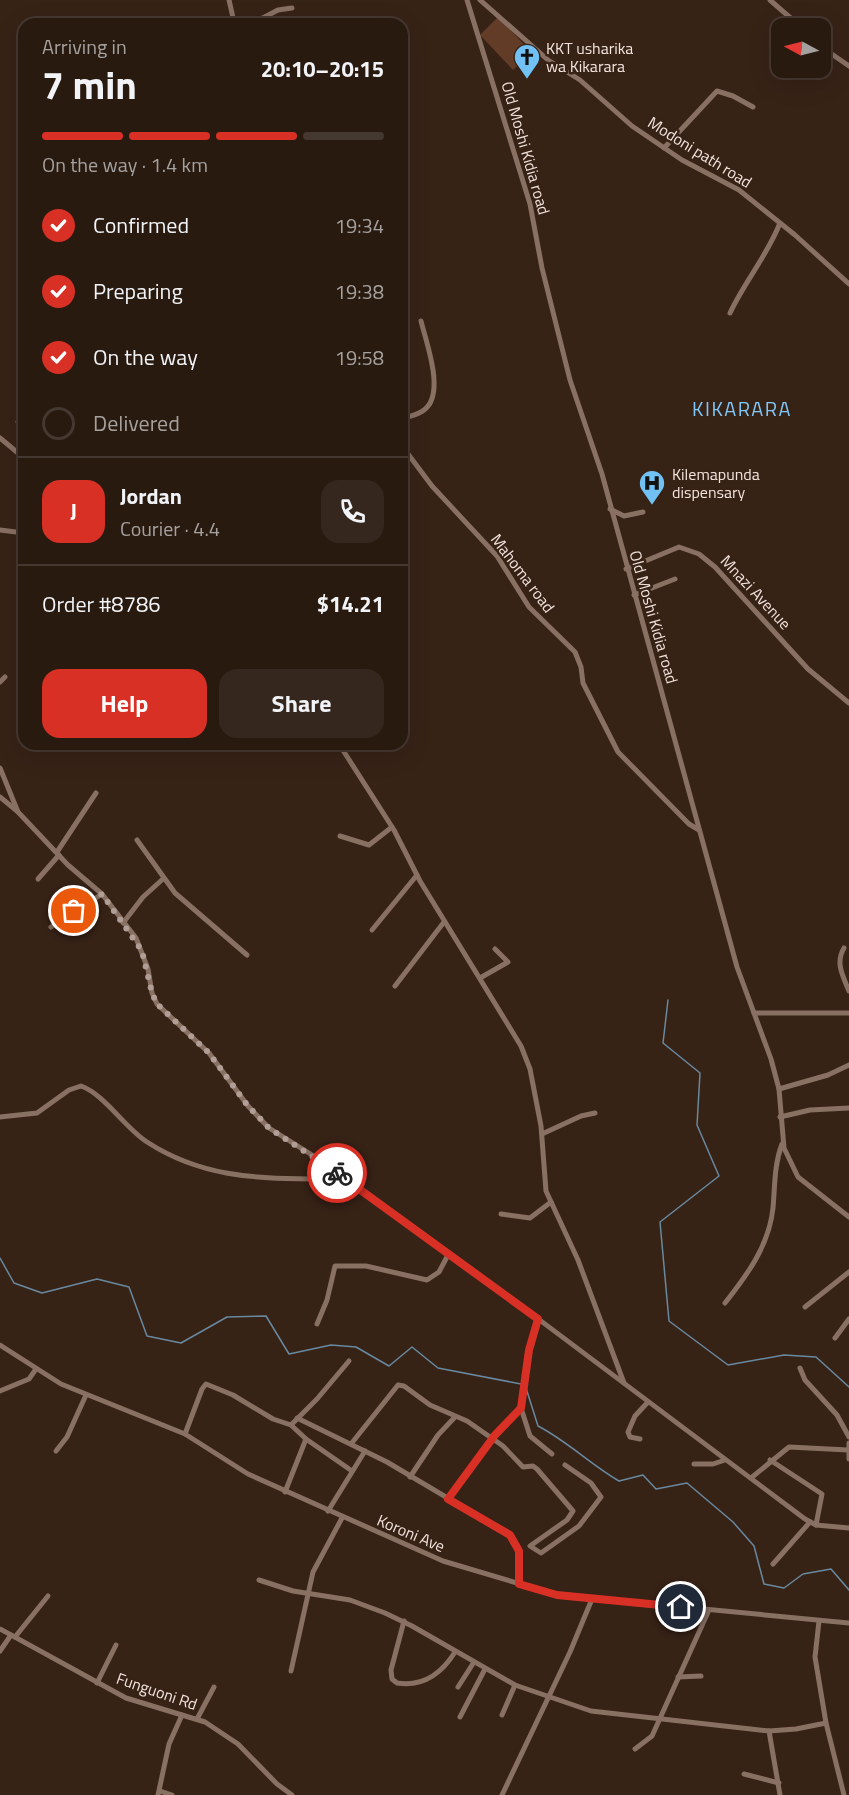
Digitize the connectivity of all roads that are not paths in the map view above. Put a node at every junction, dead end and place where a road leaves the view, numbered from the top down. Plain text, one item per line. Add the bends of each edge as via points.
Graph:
1 (229, 0) edge
2 (466, 0) edge
3 (480, 0) edge
4 (770, 0) edge
5 (292, 8) dead end
6 (233, 18) edge
7 (262, 18) edge
8 (791, 18) edge
9 (831, 54) edge
10 (849, 66) edge
11 (753, 107) dead end
12 (664, 148) junction
13 (780, 223) junction
14 (849, 284) edge
15 (730, 313) dead end
16 (421, 321) dead end
17 (408, 416) edge
18 (0, 438) edge
19 (18, 453) edge
20 (408, 454) edge
21 (610, 509) junction
22 (644, 512) dead end
23 (0, 530) edge
24 (18, 532) edge
25 (626, 569) junction
26 (675, 579) dead end
27 (634, 595) junction
28 (4, 677) dead end
29 (0, 682) edge
30 (849, 703) edge
31 (343, 750) edge
32 (0, 768) edge
33 (96, 793) dead end
34 (0, 798) edge
35 (18, 813) junction
36 (392, 827) junction
37 (699, 830) junction
38 (340, 836) dead end
39 (137, 840) dead end
40 (58, 854) junction
41 (417, 875) junction
42 (164, 878) junction
43 (38, 879) dead end
44 (102, 894) junction
45 (444, 922) junction
46 (123, 923) junction
47 (51, 927) dead end
48 (372, 930) dead end
49 (844, 948) dead end
50 (495, 949) dead end
51 (247, 955) dead end
52 (480, 978) junction
53 (395, 986) dead end
54 (849, 991) edge
55 (753, 1013) junction
56 (849, 1013) edge
57 (849, 1065) edge
58 (779, 1089) junction
59 (849, 1108) edge
60 (595, 1113) dead end
61 (780, 1117) junction
62 (0, 1118) edge
63 (542, 1134) junction
64 (783, 1143) junction
65 (346, 1180) junction
66 (550, 1202) junction
67 (501, 1214) dead end
68 (849, 1217) edge
69 (448, 1255) junction
70 (849, 1272) edge
71 (725, 1303) dead end
72 (805, 1307) dead end
73 (538, 1319) junction
74 (849, 1319) edge
75 (317, 1324) dead end
76 (835, 1338) dead end
77 (0, 1345) edge
78 (349, 1361) dead end
79 (800, 1368) dead end
80 (36, 1369) junction
81 (624, 1383) junction
82 (0, 1391) edge
83 (86, 1395) junction
84 (648, 1402) junction
85 (521, 1408) junction
86 (455, 1417) junction
87 (297, 1418) junction
88 (291, 1425) junction
89 (185, 1434) junction
90 (849, 1437) edge
91 (306, 1439) junction
92 (640, 1439) dead end
93 (493, 1440) junction
94 (849, 1443) edge
95 (351, 1444) junction
96 (848, 1449) edge
97 (56, 1451) dead end
98 (365, 1451) junction
99 (552, 1454) dead end
100 (849, 1459) edge
101 (725, 1460) junction
102 (770, 1460) junction
103 (694, 1464) dead end
104 (565, 1465) dead end
105 (352, 1471) junction
106 (410, 1477) junction
107 (751, 1478) junction
108 (285, 1492) junction
109 (448, 1499) junction
110 (328, 1511) junction
111 (342, 1518) junction
112 (813, 1524) junction
113 (849, 1528) edge
114 (773, 1564) dead end
115 (259, 1580) dead end
116 (519, 1584) junction
117 (308, 1594) junction
118 (48, 1596) dead end
119 (592, 1599) junction
120 (709, 1610) junction
121 (819, 1621) junction
122 (404, 1622) junction
123 (849, 1623) edge
124 (0, 1629) edge
125 (13, 1636) junction
126 (116, 1645) dead end
127 (0, 1650) edge
128 (455, 1652) junction
129 (474, 1662) junction
130 (485, 1669) junction
131 (291, 1671) dead end
132 (701, 1676) dead end
133 (678, 1677) junction
134 (96, 1683) junction
135 (515, 1685) junction
136 (214, 1687) dead end
137 (458, 1687) dead end
138 (549, 1695) junction
139 (182, 1715) junction
140 (502, 1715) dead end
141 (460, 1717) dead end
142 (197, 1719) junction
143 (660, 1720) junction
144 (826, 1723) junction
145 (769, 1731) junction
146 (634, 1749) dead end
147 (744, 1774) dead end
148 (779, 1783) junction
149 (159, 1793) edge
150 (172, 1795) edge
151 (292, 1795) edge
152 (502, 1795) edge
153 (780, 1795) edge
154 (844, 1795) edge

1 - 6 street
2 - 21 street, Old Moshi Kidia road via 532,211 570,380
3 - 12 street, Modoni path road via 548,60 580,80 632,126
4 - 8 street
5 - 7 street via 278,9
9 - 10 street
11 - 12 street via 717,91
12 - 13 street, Modoni path road via 739,190
13 - 14 street, Modoni path road
13 - 15 street
16 - 17 street via 433,367 434,395 424,410
18 - 19 street
20 - 37 street, Mahoma road via 432,486 498,556 529,607 575,652 583,683 618,752
21 - 22 street via 624,516
21 - 25 street, Old Moshi Kidia road
23 - 24 street
25 - 27 street, Old Moshi Kidia road
25 - 30 street, Mnazi Avenue via 679,547 699,554 808,669
26 - 27 street
27 - 37 street, Old Moshi Kidia road
28 - 29 street
31 - 36 street
32 - 35 street
33 - 40 street
34 - 35 street
35 - 40 street
36 - 38 street via 369,845
36 - 41 street
37 - 55 street, Old Moshi Kidia road
39 - 42 street
40 - 43 street
40 - 44 street
41 - 45 street
41 - 48 street
42 - 46 street
42 - 51 street via 175,893
44 - 46 street
44 - 47 street
45 - 52 street
45 - 53 street
46 - 65 street via 142,951 157,1004 209,1053 269,1128
49 - 54 street via 839,956 840,968
50 - 52 street via 508,962
52 - 63 street via 521,1046 532,1077
55 - 56 street
55 - 58 street, Old Moshi Kidia road
57 - 58 street
58 - 61 street, Old Moshi Kidia road
59 - 61 street via 810,1110
60 - 63 street
61 - 64 street, Old Moshi Kidia road
62 - 65 street via 37,1113 81,1086 145,1141 195,1166 242,1178
63 - 66 street
64 - 68 street, Old Moshi Kidia road via 798,1177
64 - 71 street via 776,1161 771,1221 759,1255
65 - 69 street
66 - 67 street via 530,1218
66 - 81 street via 578,1260
69 - 73 street
69 - 75 street via 439,1272 427,1280 366,1266 335,1266
70 - 72 street
73 - 81 street
73 - 85 street via 529,1350
74 - 76 street
77 - 80 street, Koroni Ave
78 - 87 street
79 - 90 street
80 - 82 street via 29,1379
80 - 83 street, Koroni Ave
81 - 84 street
83 - 89 street, Koroni Ave
83 - 97 street via 67,1437
84 - 92 street via 635,1416 628,1432 630,1437
84 - 101 street
85 - 93 street
85 - 99 street via 530,1436
86 - 93 street
86 - 95 street via 398,1385
86 - 106 street
87 - 88 street
87 - 95 street
88 - 89 street via 206,1384
88 - 91 street
89 - 108 street, Koroni Ave
91 - 105 street
91 - 108 street
93 - 104 street via 523,1467 537,1469 573,1510 567,1520 530,1546 541,1553 579,1526 601,1497 593,1485
93 - 109 street
94 - 96 street
95 - 98 street
96 - 100 street
96 - 102 street via 789,1447
98 - 105 street
98 - 106 street
101 - 103 street
101 - 107 street
102 - 107 street
102 - 112 street via 822,1494
105 - 110 street
106 - 109 street
107 - 112 street
108 - 110 street, Koroni Ave
109 - 116 street via 510,1535 519,1551
110 - 111 street, Koroni Ave
111 - 116 street, Koroni Ave via 433,1557
111 - 117 street via 317,1564
112 - 113 street
112 - 114 street
115 - 117 street
116 - 119 street, Koroni Ave via 557,1595
117 - 122 street via 350,1600
117 - 131 street
118 - 125 street
119 - 120 street, Koroni Ave
119 - 138 street
120 - 121 street, Koroni Ave
120 - 133 street
121 - 123 street, Koroni Ave
121 - 144 street via 815,1657
122 - 128 street
122 - 128 street via 392,1670 392,1679 397,1683 415,1683 435,1675
124 - 125 street, Funguoni Rd
125 - 127 street
125 - 134 street, Funguoni Rd
126 - 134 street
128 - 129 street
129 - 130 street
129 - 137 street
130 - 135 street
130 - 141 street
132 - 133 street
133 - 143 street
134 - 139 street, Funguoni Rd via 126,1698
135 - 138 street
135 - 140 street
136 - 142 street
138 - 143 street via 594,1712
138 - 152 street
139 - 142 street, Funguoni Rd
139 - 149 street via 169,1744
142 - 151 street, Funguoni Rd via 238,1744
143 - 145 street
143 - 146 street via 650,1740
144 - 145 street
144 - 154 street
145 - 148 street
147 - 148 street
148 - 153 street
149 - 150 street

